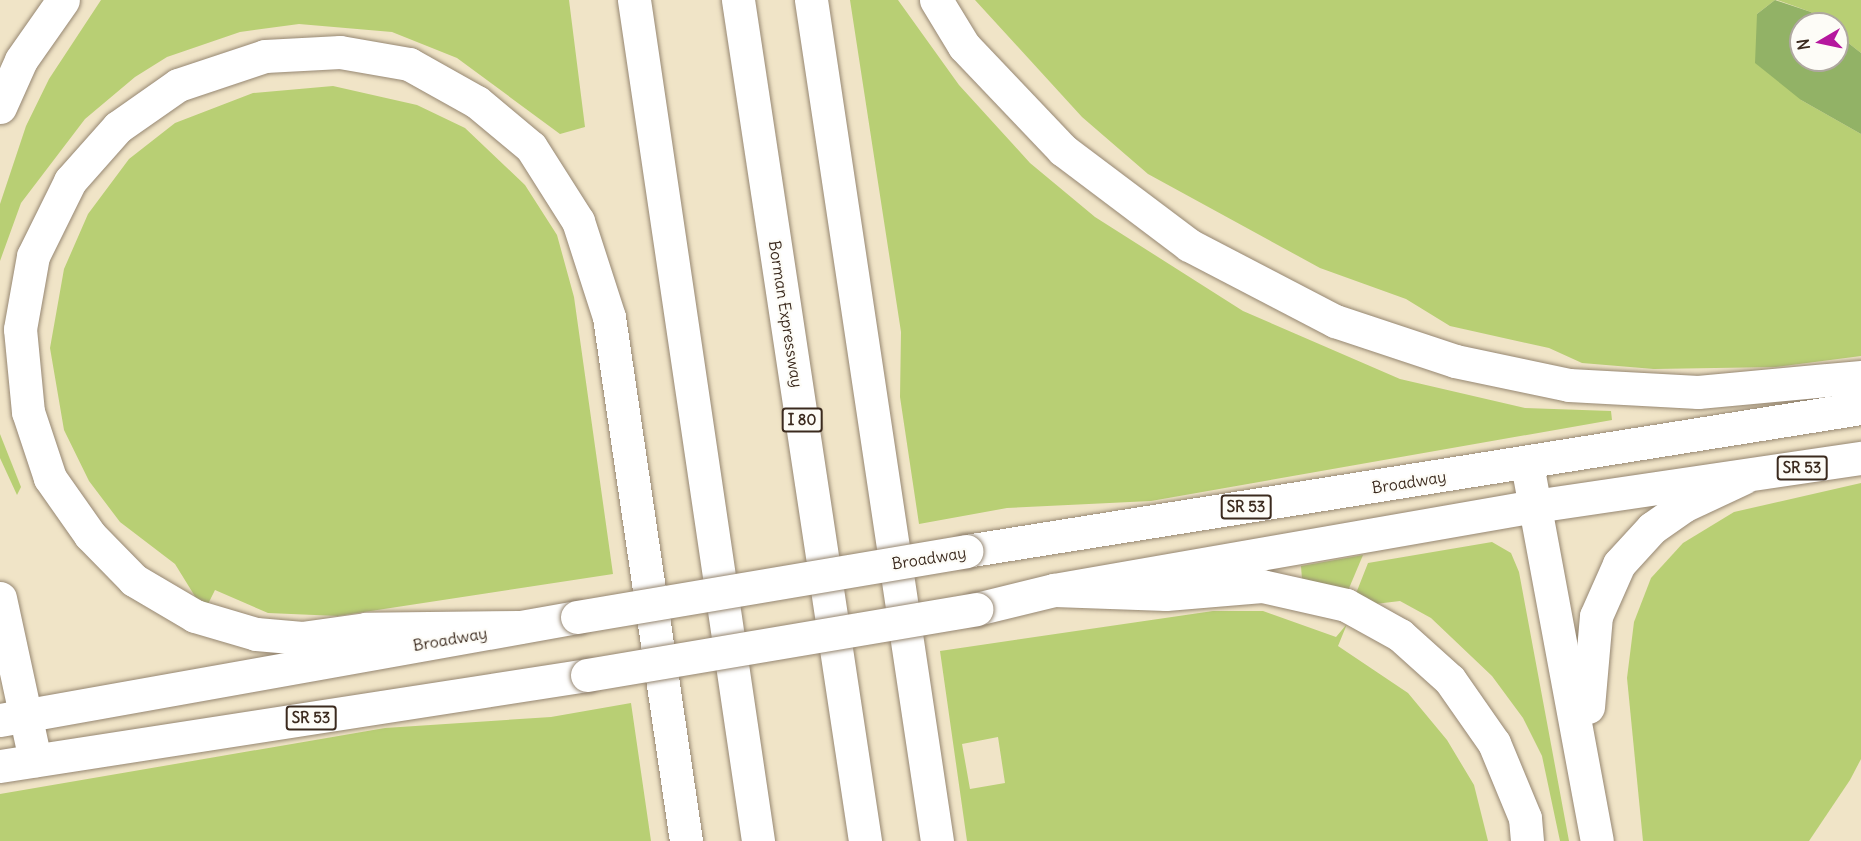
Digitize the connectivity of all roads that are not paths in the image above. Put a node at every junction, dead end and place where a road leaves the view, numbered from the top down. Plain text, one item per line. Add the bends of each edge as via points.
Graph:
1 (63, 0) edge
2 (634, 0) edge
3 (738, 0) edge
4 (812, 0) edge
5 (936, 0) edge
6 (0, 107) edge
7 (1861, 377) edge
8 (1861, 408) edge
9 (1861, 458) edge
10 (1527, 464) junction
11 (1743, 478) junction
12 (1535, 506) junction
13 (1054, 590) junction
14 (0, 598) edge
15 (519, 627) junction
16 (13, 718) edge
17 (35, 760) junction
18 (0, 766) edge
19 (1590, 784) junction
20 (686, 841) edge
21 (758, 841) edge
22 (865, 841) edge
23 (937, 841) edge
24 (1527, 841) edge
25 (1597, 841) edge

1 - 6 main road via 21,60
2 - 21 main road
3 - 22 main road, Borman Expressway / I 80
4 - 23 main road
5 - 7 main road via 964,46 1062,150 1189,244 1335,321 1455,361 1579,386 1698,392
8 - 10 main road, Broadway / SR 53
9 - 11 main road, SR 53
10 - 12 main road
10 - 15 main road, Broadway / SR 53, bridge via 966,551
11 - 12 main road, SR 53
11 - 19 main road via 1683,506 1652,528 1619,564 1596,616 1587,676
12 - 13 main road, SR 53
12 - 19 main road
13 - 17 main road, SR 53, bridge via 976,609 587,675
13 - 24 main road via 1166,594 1262,586 1340,602 1400,635 1450,680 1494,743 1525,818
14 - 16 main road
15 - 16 main road, Broadway / SR 53
15 - 20 main road via 366,629 302,638 256,634 195,616 134,580 90,535 51,478 28,412 20,329 33,256 70,180 118,127 178,86 265,56 339,52 409,64 477,102 531,147 578,221 609,317
16 - 17 main road
17 - 18 main road, SR 53
19 - 25 main road

